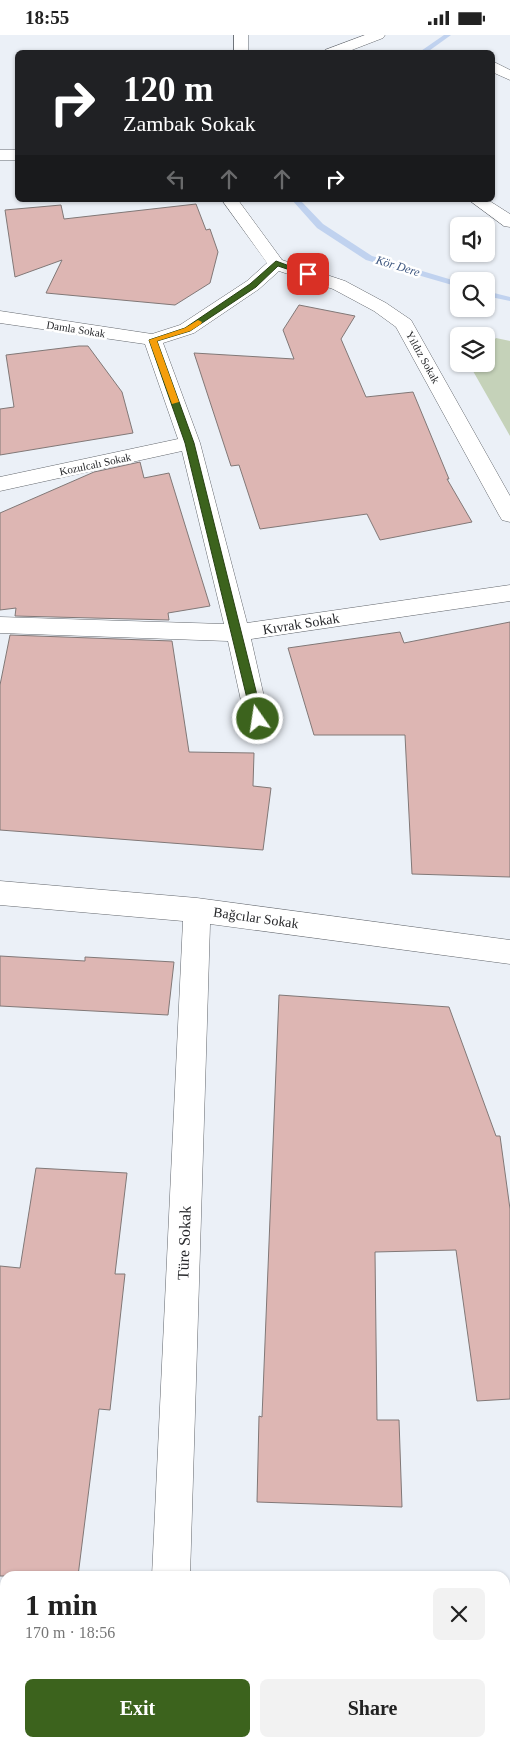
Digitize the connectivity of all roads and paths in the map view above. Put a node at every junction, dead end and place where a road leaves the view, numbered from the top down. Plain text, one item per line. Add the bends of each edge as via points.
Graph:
1 (241, 35) edge
2 (378, 35) edge
3 (241, 50) edge
4 (338, 50) edge
5 (496, 61) edge
6 (510, 76) edge
7 (0, 155) edge
8 (15, 155) edge
9 (231, 202) edge
10 (480, 202) edge
11 (510, 222) edge
12 (276, 264) junction
13 (0, 317) edge
14 (153, 340) junction
15 (190, 443) junction
16 (0, 484) edge
17 (510, 515) edge
18 (510, 593) edge
19 (0, 625) edge
20 (238, 633) junction
21 (258, 719) dead end
22 (0, 893) edge
23 (197, 910) junction
24 (510, 952) edge
25 (170, 1571) edge

1 - 3 street
2 - 4 street
5 - 6 street
7 - 8 street
9 - 12 street
10 - 11 street
12 - 14 street via 253,285 188,329
12 - 17 street, Yıldız Sokak via 339,285 404,324
13 - 14 street, Damla Sokak
14 - 15 street
15 - 16 street, Kozulcalı Sokak
15 - 20 street
18 - 20 street, Kıvrak Sokak
19 - 20 street, Kıvrak Sokak
20 - 21 street
22 - 23 street, Bağcılar Sokak
23 - 24 street, Bağcılar Sokak
23 - 25 street, Türe Sokak

